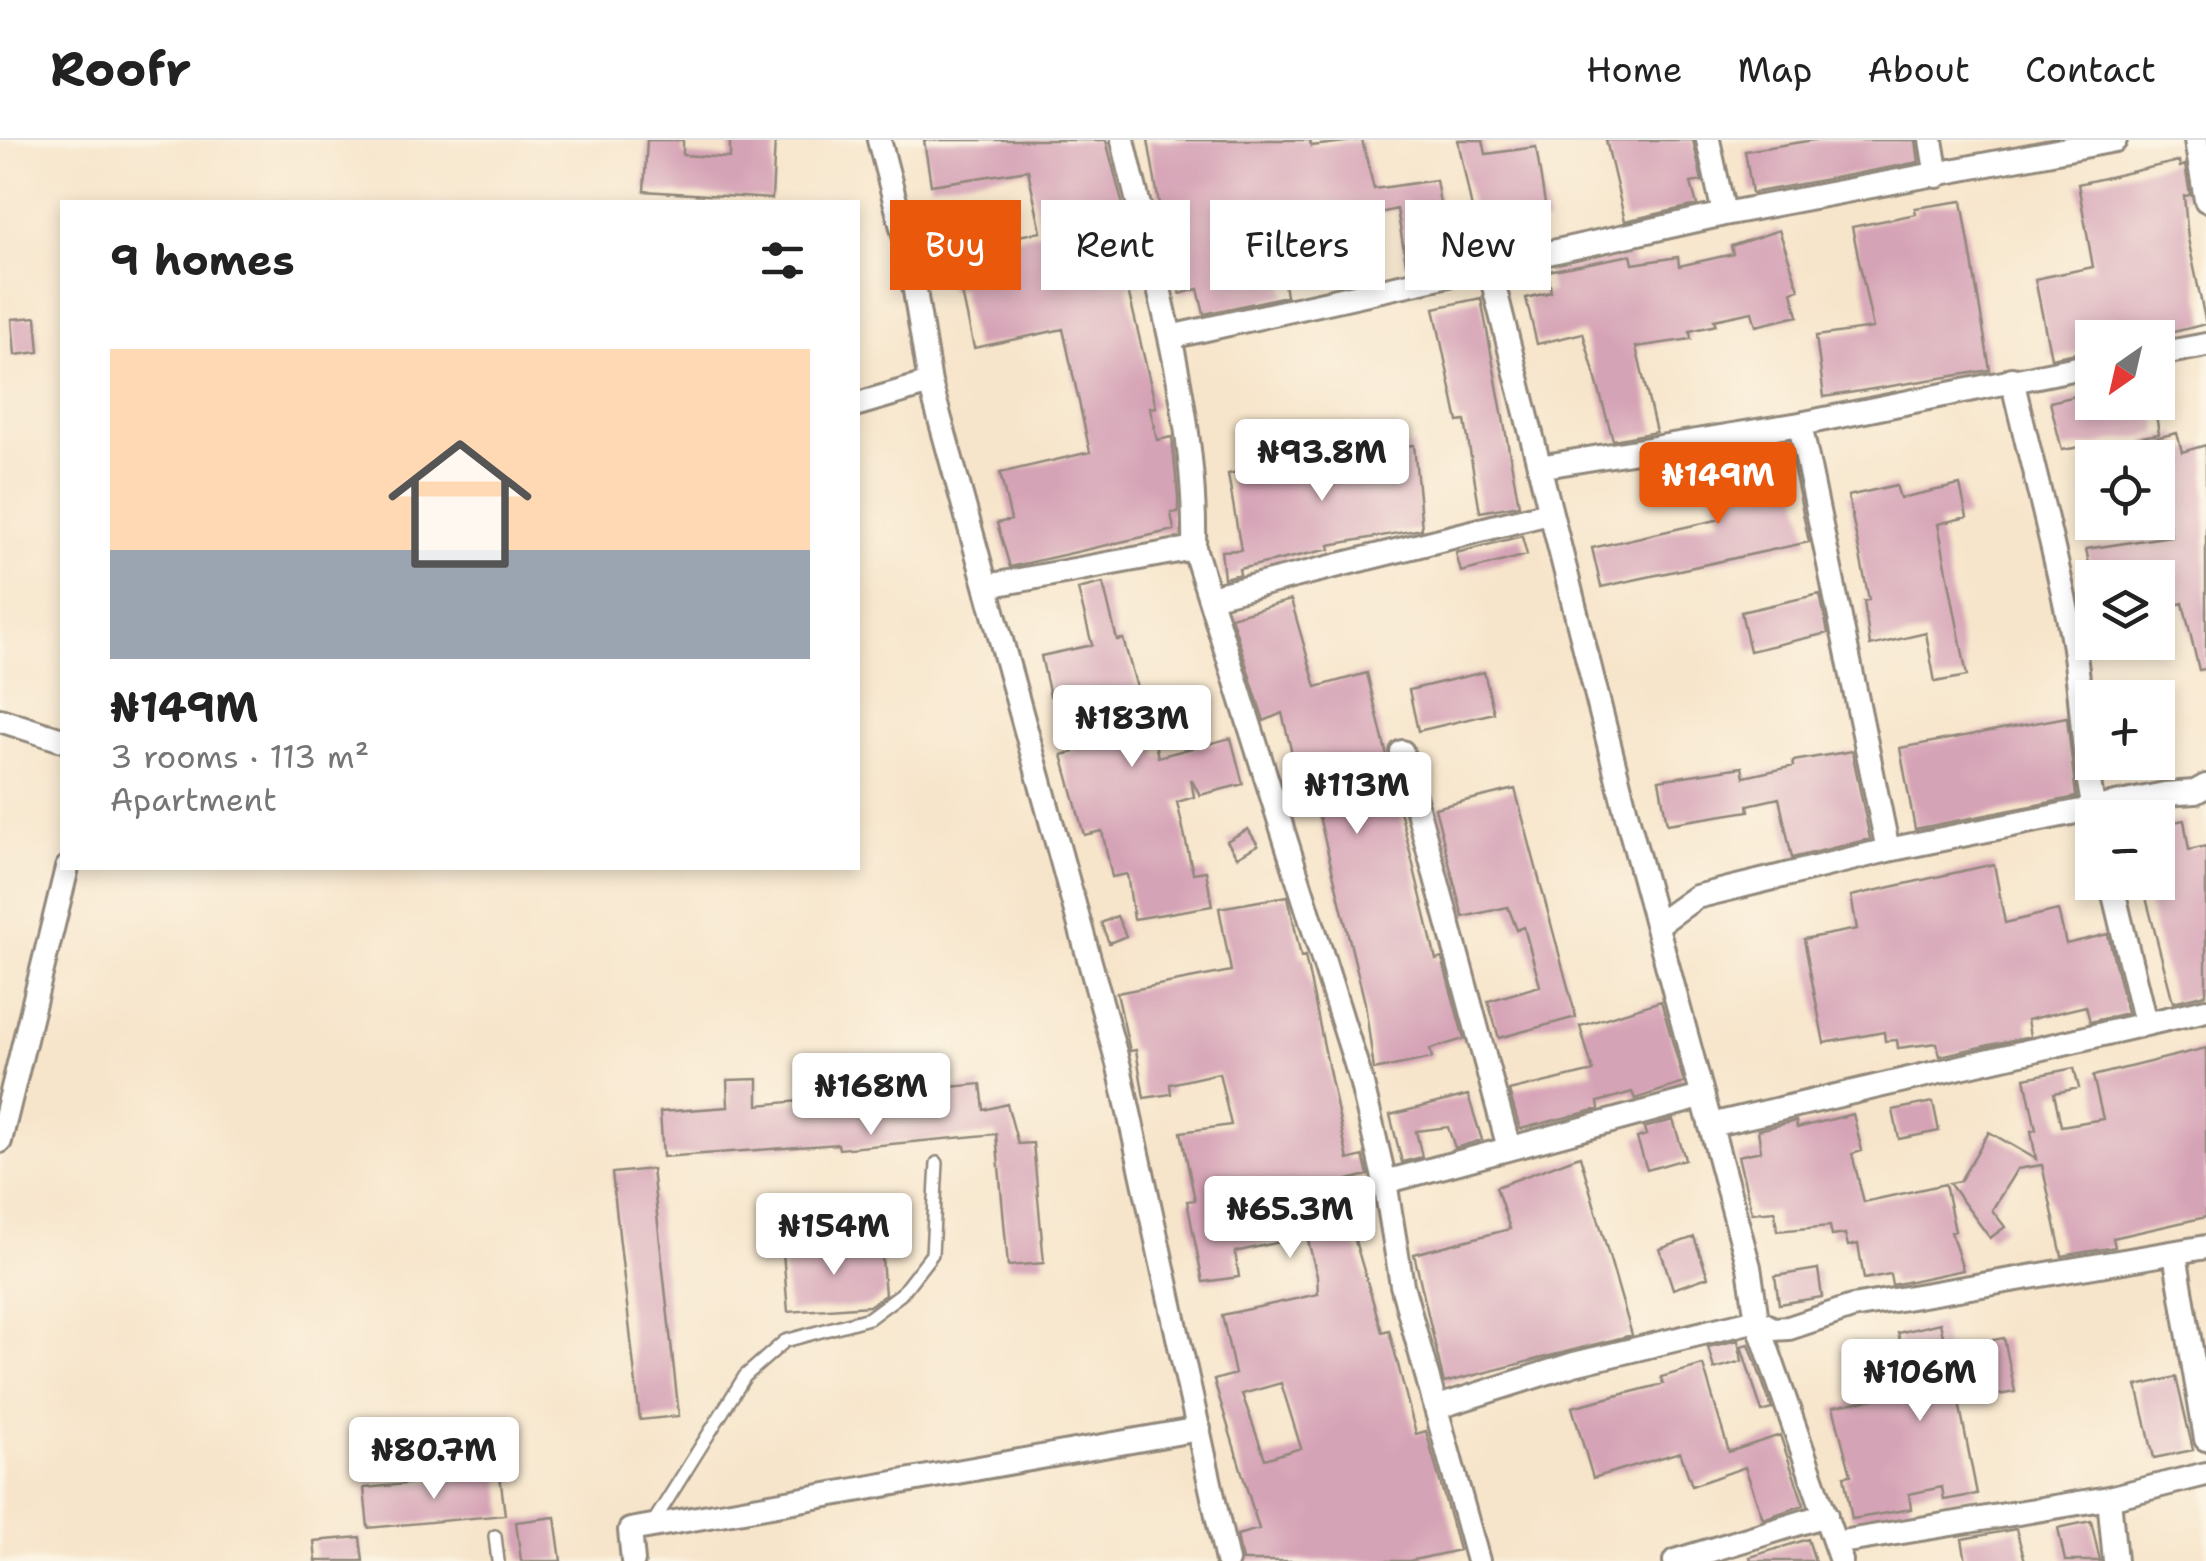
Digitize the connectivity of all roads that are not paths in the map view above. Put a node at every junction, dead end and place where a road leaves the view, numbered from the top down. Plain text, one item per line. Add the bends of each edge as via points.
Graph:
1 (880, 140) edge
2 (1123, 140) edge
3 (1708, 140) edge
4 (1931, 140) edge
5 (2115, 140) edge
6 (2196, 140) edge
7 (1937, 176) junction
8 (2206, 200) edge
9 (1724, 214) junction
10 (1551, 255) edge
11 (1405, 288) edge
12 (1495, 290) edge
13 (1170, 337) junction
14 (2206, 345) edge
15 (2175, 351) edge
16 (2075, 368) edge
17 (2012, 380) junction
18 (930, 383) junction
19 (860, 403) edge
20 (1800, 424) junction
21 (1538, 467) junction
22 (1549, 513) junction
23 (1194, 548) junction
24 (987, 586) junction
25 (1210, 597) junction
26 (0, 720) edge
27 (60, 739) edge
28 (1402, 752) dead end
29 (2206, 786) edge
30 (2092, 800) edge
31 (2144, 800) edge
32 (2075, 817) edge
33 (1888, 850) junction
34 (67, 870) edge
35 (2116, 900) edge
36 (1657, 925) junction
37 (2206, 1010) edge
38 (2146, 1023) junction
39 (1700, 1097) junction
40 (1711, 1125) junction
41 (0, 1141) edge
42 (1509, 1148) junction
43 (938, 1163) dead end
44 (1385, 1182) junction
45 (2206, 1247) edge
46 (2175, 1254) junction
47 (1758, 1320) junction
48 (1438, 1407) junction
49 (1199, 1429) junction
50 (2206, 1438) edge
51 (2206, 1474) edge
52 (2109, 1498) junction
53 (1826, 1515) junction
54 (651, 1526) junction
55 (495, 1536) dead end
56 (1838, 1552) edge
57 (498, 1561) edge
58 (633, 1561) edge
59 (1228, 1561) edge
60 (1478, 1561) edge
61 (1675, 1561) edge
62 (2115, 1561) edge

1 - 18 street via 909,254
2 - 13 street
3 - 9 street
4 - 7 street
5 - 7 street
6 - 8 street
7 - 9 street
9 - 10 street
11 - 13 street
12 - 21 street
13 - 23 street via 1196,499
14 - 15 street
16 - 17 street
17 - 20 street
17 - 30 street via 2072,638
18 - 19 street
18 - 24 street
20 - 21 street
20 - 33 street
21 - 22 street
22 - 25 street
22 - 36 street
23 - 24 street
23 - 25 street
24 - 49 street via 1120,1067
25 - 44 street via 1330,975
26 - 27 street
28 - 42 street
29 - 31 street
32 - 33 street
33 - 36 street via 1696,897
34 - 41 street
35 - 38 street
36 - 39 street
37 - 38 street
38 - 40 street
39 - 40 street
39 - 42 street
40 - 47 street
42 - 44 street
43 - 54 lane via 932,1254 901,1294 869,1318 785,1341 761,1358
44 - 48 street via 1402,1285
45 - 46 street
46 - 47 street via 1852,1307 1789,1328 1772,1329
46 - 50 street
47 - 48 street via 1574,1364
47 - 53 street
48 - 60 street
49 - 54 street
49 - 59 street
51 - 52 street
52 - 56 street
52 - 62 street
53 - 56 street
53 - 61 street
54 - 58 street via 630,1530
55 - 57 lane

